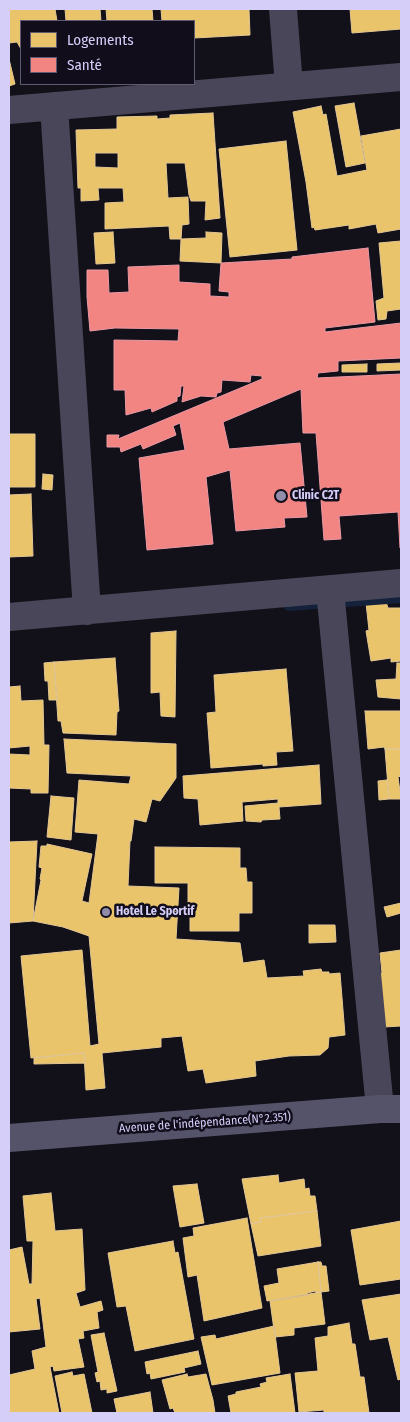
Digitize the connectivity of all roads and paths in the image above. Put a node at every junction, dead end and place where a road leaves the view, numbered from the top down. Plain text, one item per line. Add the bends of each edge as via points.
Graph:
1 (284, 9) edge
2 (401, 77) edge
3 (289, 86) junction
4 (54, 106) junction
5 (9, 110) edge
6 (401, 584) edge
7 (330, 590) junction
8 (87, 610) junction
9 (9, 617) edge
10 (390, 1109) edge
11 (9, 1138) edge

1 - 3 street
2 - 3 street
3 - 4 street
4 - 5 street
4 - 8 street
6 - 7 street
7 - 8 street
7 - 10 street
8 - 9 street
10 - 11 main road, Avenue de l'indépendance(N°2.351)

